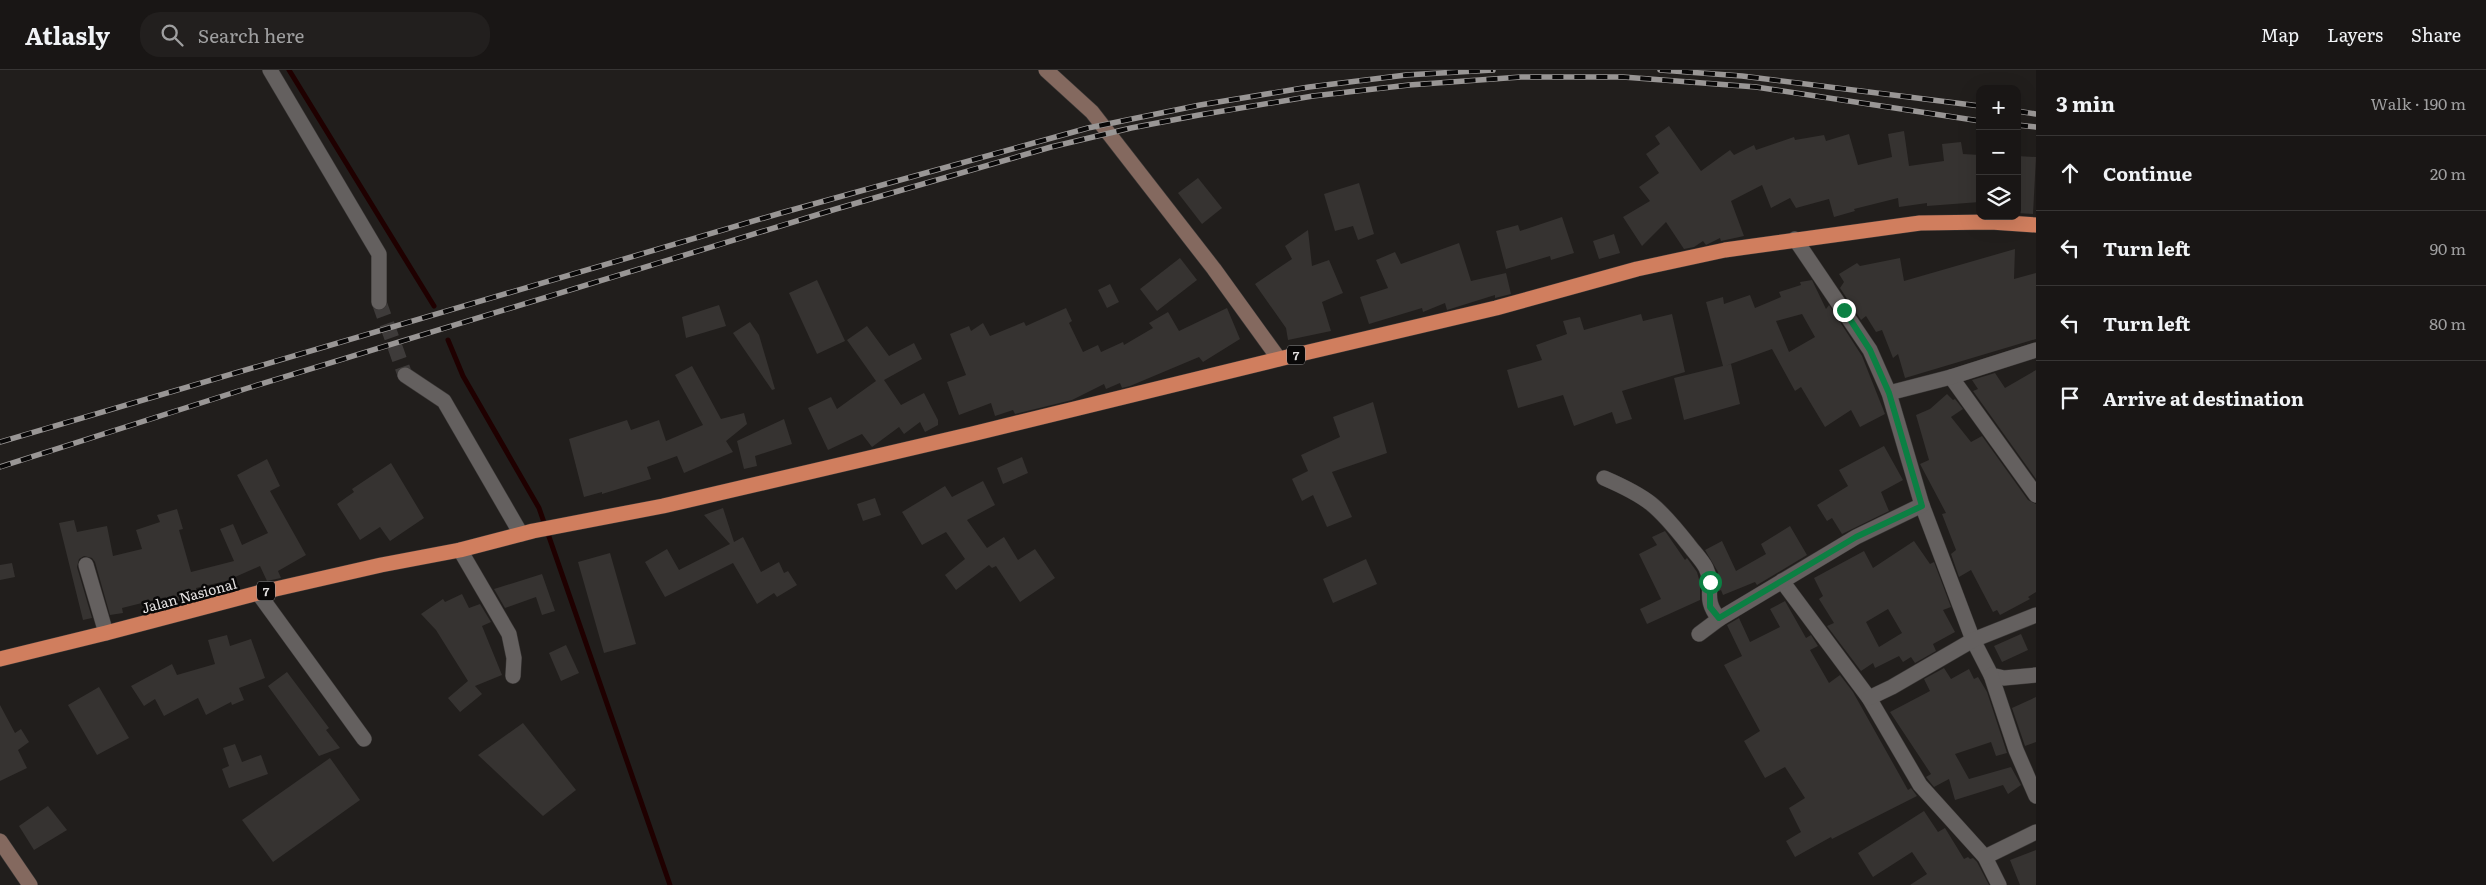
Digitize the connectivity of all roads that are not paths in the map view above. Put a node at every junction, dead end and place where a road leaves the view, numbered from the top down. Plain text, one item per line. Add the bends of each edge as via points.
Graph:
1 (270, 70) edge
2 (1046, 70) edge
3 (2036, 226) edge
4 (1795, 239) junction
5 (379, 302) tunnel mouth
6 (2036, 350) edge
7 (1279, 358) junction
8 (405, 375) tunnel mouth
9 (1951, 377) junction
10 (1889, 393) junction
11 (1604, 478) dead end
12 (2036, 495) edge
13 (1922, 506) junction
14 (527, 532) junction
15 (460, 550) junction
16 (86, 565) dead end
17 (1782, 581) junction
18 (258, 593) junction
19 (2036, 616) edge
20 (1719, 618) junction
21 (106, 634) junction
22 (1698, 634) dead end
23 (1973, 640) junction
24 (0, 659) edge
25 (1991, 675) junction
26 (2036, 675) edge
27 (512, 676) dead end
28 (1869, 698) junction
29 (364, 739) dead end
30 (2036, 796) edge
31 (2036, 832) edge
32 (0, 842) edge
33 (1985, 857) junction
34 (30, 885) edge
35 (1999, 885) edge

1 - 5 street via 379,254
2 - 7 main road via 1092,112
3 - 4 highway, 7 via 1991,222 1920,223
4 - 7 highway, 7 via 1637,269 1496,308
4 - 10 street via 1870,350
6 - 9 street
7 - 14 highway, 7 via 664,506
8 - 14 street via 444,401
9 - 10 street
9 - 12 street
10 - 13 street
11 - 20 street via 1638,493 1662,511 1706,567 1710,607
13 - 17 street via 1856,537
13 - 23 street
14 - 15 highway, Jalan Nasional / 7
15 - 18 highway, Jalan Nasional / 7
15 - 27 street via 509,634 514,658
16 - 21 street
17 - 20 street
17 - 28 street
18 - 21 highway, Jalan Nasional / 7
18 - 29 street
19 - 23 street
20 - 22 street
21 - 24 highway, Jalan Nasional / 7
23 - 25 street
23 - 28 street
25 - 26 street via 2004,678
25 - 30 street via 2016,750
28 - 33 street via 1920,785
31 - 33 street
32 - 34 main road
33 - 35 street

